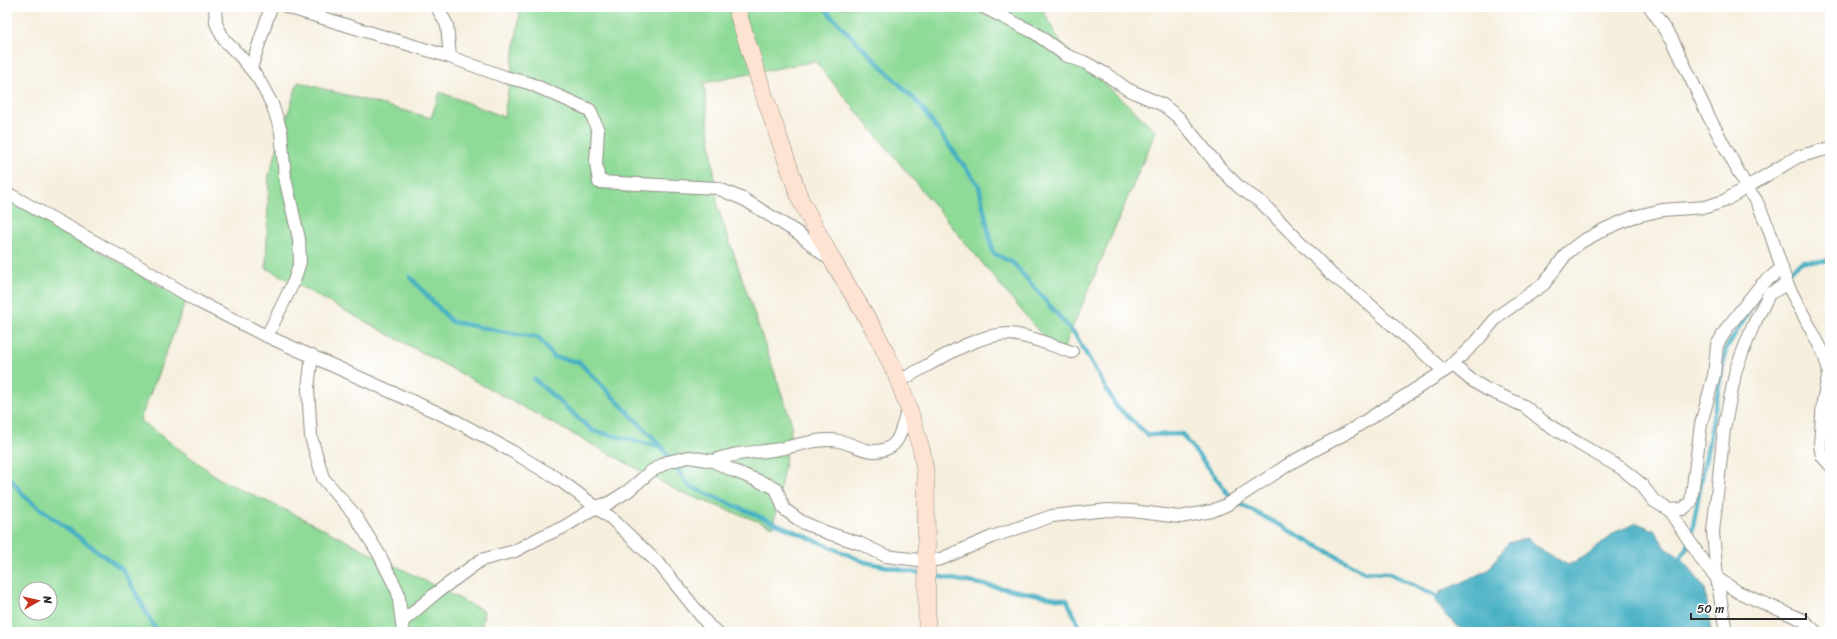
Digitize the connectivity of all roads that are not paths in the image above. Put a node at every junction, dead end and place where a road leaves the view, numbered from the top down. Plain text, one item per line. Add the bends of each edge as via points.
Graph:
1 (215, 7) edge
2 (271, 7) edge
3 (287, 7) edge
4 (438, 7) edge
5 (736, 7) edge
6 (984, 7) edge
7 (1650, 7) edge
8 (450, 57) junction
9 (250, 68) junction
10 (1830, 148) edge
11 (1747, 188) junction
12 (7, 193) edge
13 (834, 263) junction
14 (1782, 268) junction
15 (1787, 284) junction
16 (267, 336) junction
17 (1072, 352) dead end
18 (312, 355) junction
19 (1448, 368) junction
20 (1830, 372) edge
21 (899, 382) junction
22 (909, 409) junction
23 (713, 461) junction
24 (1830, 465) edge
25 (596, 507) junction
26 (1669, 510) junction
27 (927, 561) junction
28 (1717, 578) junction
29 (402, 627) edge
30 (717, 632) edge
31 (927, 632) edge
32 (1726, 632) edge
33 (1816, 632) edge

1 - 9 street via 216,23 224,40
2 - 9 street
3 - 8 street
4 - 8 street via 447,25
5 - 13 street via 800,198
6 - 19 street via 1035,32 1065,55 1106,74 1127,89 1163,105 1178,117 1220,168 1240,188 1262,203 1332,275
7 - 11 street via 1672,39 1693,86
8 - 13 street via 529,83 590,110 598,131 596,163 599,182 717,188 745,200 792,229
9 - 16 street via 272,104 281,131 285,178 300,247 300,262 294,281
10 - 11 street via 1797,158
11 - 14 street via 1756,200 1769,229
11 - 19 street via 1724,201 1706,207 1662,210 1633,217 1581,242 1567,253 1544,284 1498,316
12 - 16 street via 199,302
13 - 21 street via 876,333
14 - 15 street
14 - 26 street via 1760,286 1717,345 1714,375 1701,424 1691,502 1683,509
15 - 20 street via 1824,354
15 - 28 street via 1769,294 1736,369 1724,430 1713,532
16 - 18 street
17 - 21 street via 1032,338 1010,334 988,337
18 - 25 street via 454,420 561,480
18 - 29 street via 308,388 311,437 323,478 354,514 379,554 398,592
19 - 26 street via 1524,406 1544,422 1621,468 1641,484 1654,501
19 - 27 street via 1354,428 1212,511 1180,516 1108,510 1052,516 992,537 941,559
20 - 24 street via 1823,401 1820,445 1822,456
21 - 22 street
22 - 23 street via 900,436 889,448 873,452 839,441 819,440 727,455
22 - 27 street via 922,452 926,477
23 - 25 street via 689,457 666,462 628,491 609,503
23 - 27 street via 776,488 784,509 802,522 886,556
25 - 29 street via 564,527 516,551 481,560 436,593
25 - 30 street via 660,565 710,627
26 - 28 street
27 - 31 street
28 - 32 street
28 - 33 street via 1738,592 1804,620

